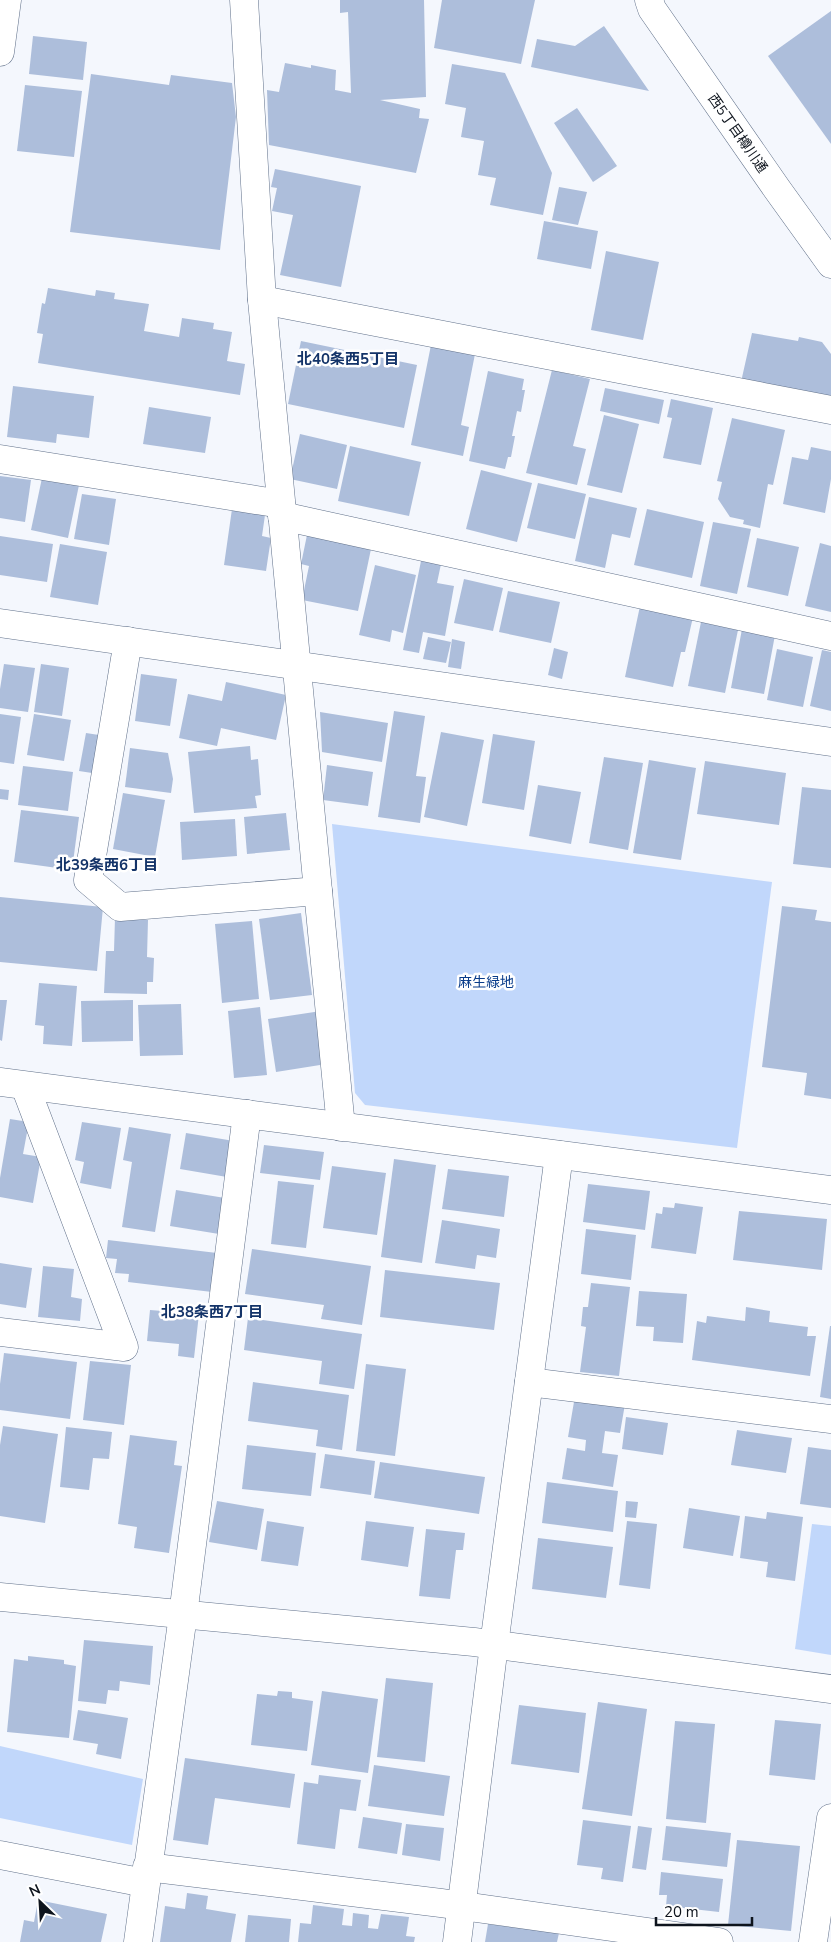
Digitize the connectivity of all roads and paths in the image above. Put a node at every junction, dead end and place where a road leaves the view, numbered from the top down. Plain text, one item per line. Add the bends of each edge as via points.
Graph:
1 (7, 0) edge
2 (244, 0) edge
3 (649, 0) edge
4 (0, 52) edge
5 (831, 264) edge
6 (262, 300) junction
7 (831, 410) edge
8 (0, 459) edge
9 (282, 510) junction
10 (0, 624) edge
11 (831, 636) edge
12 (128, 641) junction
13 (296, 665) junction
14 (831, 742) edge
15 (318, 891) junction
16 (12, 1084) edge
17 (247, 1114) junction
18 (341, 1127) junction
19 (559, 1156) junction
20 (831, 1190) edge
21 (0, 1332) edge
22 (529, 1382) junction
23 (831, 1419) edge
24 (0, 1598) edge
25 (183, 1615) junction
26 (494, 1645) junction
27 (831, 1689) edge
28 (831, 1818) edge
29 (0, 1855) edge
30 (146, 1875) junction
31 (462, 1906) junction
32 (138, 1942) edge
33 (457, 1942) edge
34 (719, 1942) edge
35 (813, 1942) edge

1 - 4 street
2 - 6 street
3 - 5 street, 西5丁目樽川通 via 652,9
6 - 7 street
6 - 9 street
8 - 9 street
9 - 11 street
9 - 13 street
10 - 12 street
12 - 13 street
12 - 15 street via 88,880 120,906
13 - 14 street
13 - 15 street
15 - 18 street
16 - 17 street
16 - 21 street via 124,1347
17 - 18 street
17 - 25 street
18 - 19 street
19 - 20 street
19 - 22 street
22 - 23 street
22 - 26 street
24 - 25 street
25 - 26 street
25 - 30 street
26 - 27 street
26 - 31 street
28 - 35 street
29 - 30 street
30 - 31 street
30 - 32 street
31 - 33 street
31 - 34 street

